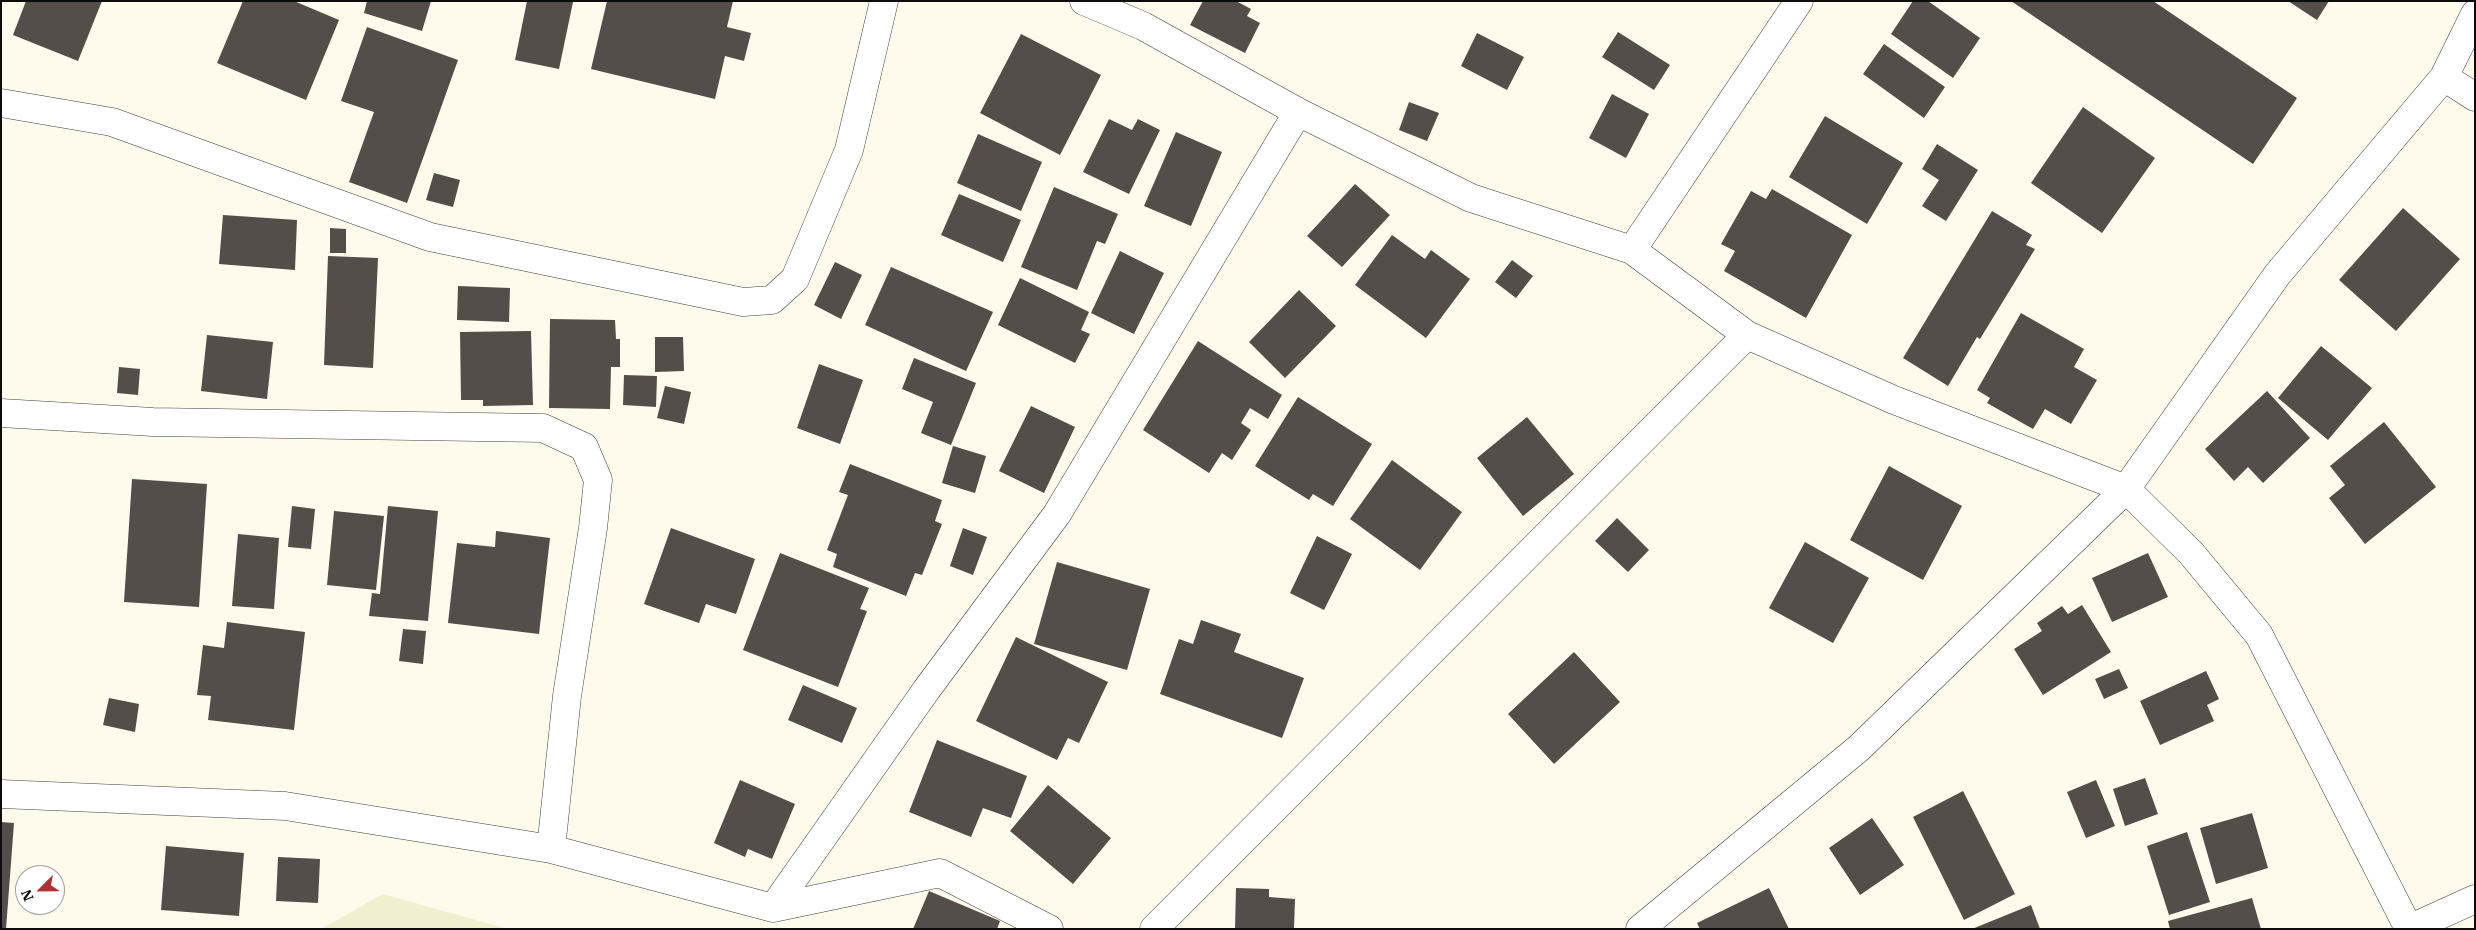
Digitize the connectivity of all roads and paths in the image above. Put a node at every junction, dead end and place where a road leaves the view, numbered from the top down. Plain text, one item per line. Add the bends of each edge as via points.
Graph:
1 (884, 1) edge
2 (1084, 1) edge
3 (1799, 1) edge
4 (2475, 14) edge
5 (2444, 77) junction
6 (2475, 97) edge
7 (1, 103) edge
8 (1298, 112) junction
9 (1632, 250) junction
10 (1747, 335) junction
11 (1, 413) edge
12 (2126, 489) junction
13 (1, 794) edge
14 (551, 849) junction
15 (2475, 899) edge
16 (773, 908) junction
17 (1049, 929) edge
18 (1154, 929) edge
19 (1640, 929) edge
20 (2409, 929) edge

1 - 7 street via 849,150 795,279 772,300 743,302 430,237 112,122
2 - 8 street via 1143,26
3 - 9 street
4 - 5 street
5 - 6 street
5 - 12 street via 2277,275
8 - 9 street via 1471,198
8 - 16 street via 1057,514 927,689
9 - 10 street
10 - 12 street via 1894,400
10 - 18 street
11 - 14 street via 153,422 543,428 584,447 598,480 567,696
12 - 19 street via 1859,748
12 - 20 street via 2191,553 2259,635
13 - 14 street via 285,806
14 - 16 street
15 - 20 street
16 - 17 street via 940,873

